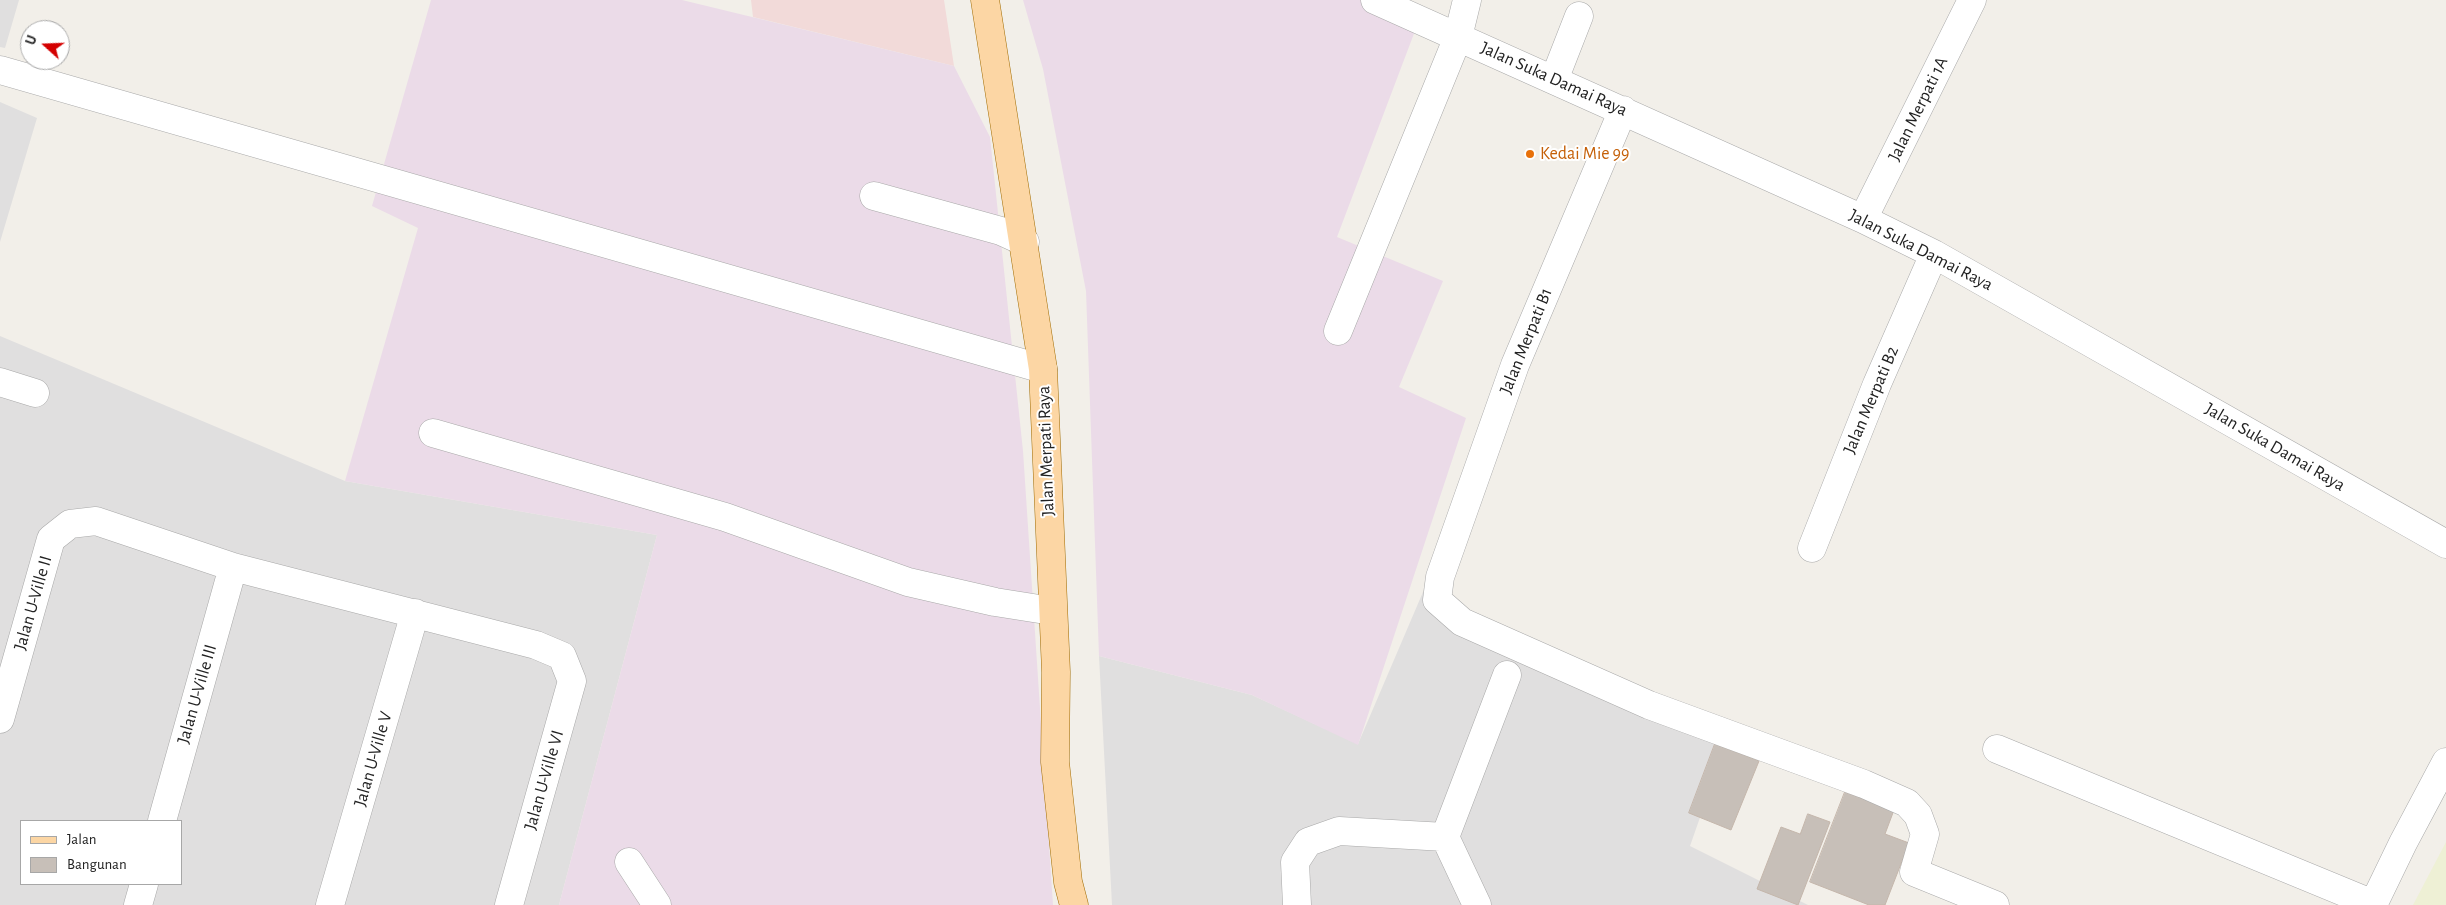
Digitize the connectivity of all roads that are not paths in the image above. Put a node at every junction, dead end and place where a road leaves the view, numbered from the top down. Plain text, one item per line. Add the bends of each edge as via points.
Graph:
1 (985, 0) edge
2 (1375, 0) edge
3 (1467, 0) edge
4 (1972, 0) edge
5 (1579, 16) dead end
6 (1458, 37) junction
7 (0, 70) edge
8 (1554, 80) junction
9 (1623, 110) junction
10 (874, 196) dead end
11 (1863, 219) junction
12 (1025, 242) junction
13 (1934, 254) junction
14 (1338, 331) dead end
15 (1043, 369) junction
16 (0, 382) edge
17 (35, 393) dead end
18 (433, 433) dead end
19 (2446, 544) edge
20 (1812, 548) dead end
21 (233, 567) junction
22 (1052, 611) junction
23 (415, 612) junction
24 (1507, 674) dead end
25 (0, 719) edge
26 (1997, 749) dead end
27 (2446, 762) edge
28 (162, 820) edge
29 (1445, 837) junction
30 (629, 862) dead end
31 (144, 885) edge
32 (138, 905) edge
33 (330, 905) edge
34 (509, 905) edge
35 (657, 905) edge
36 (1074, 905) edge
37 (1297, 905) edge
38 (1478, 905) edge
39 (1995, 905) edge
40 (2373, 905) edge

1 - 12 main road, Jalan Merpati Raya
2 - 6 street, Jalan Suka Damai Raya
3 - 6 street
4 - 11 street, Jalan Merpati 1A
5 - 8 street
6 - 8 street, Jalan Suka Damai Raya
6 - 14 street
7 - 15 street
8 - 9 street, Jalan Suka Damai Raya
9 - 11 street, Jalan Suka Damai Raya
9 - 39 street, Jalan Merpati B1 via 1515,365 1440,577 1437,600 1462,622 1649,704 1907,803 1918,815 1925,834 1914,872
10 - 12 street via 1001,231
11 - 13 street, Jalan Suka Damai Raya
12 - 15 main road, Jalan Merpati Raya
13 - 19 street, Jalan Suka Damai Raya
13 - 20 street, Jalan Merpati B2 via 1877,384
15 - 22 main road, Jalan Merpati Raya
16 - 17 street
18 - 22 street via 725,517 908,582
21 - 23 street
21 - 25 street, Jalan U-Ville II via 96,521 70,524 51,539
21 - 28 street, Jalan U-Ville III
22 - 36 main road, Jalan Merpati Raya via 1056,672 1055,762 1068,882
23 - 33 street, Jalan U-Ville V
23 - 34 street, Jalan U-Ville VI via 536,645 562,656 572,680
24 - 29 street
26 - 40 street
27 - 40 street
29 - 37 street via 1339,831 1308,842 1295,862
29 - 38 street
30 - 35 street
31 - 32 street

